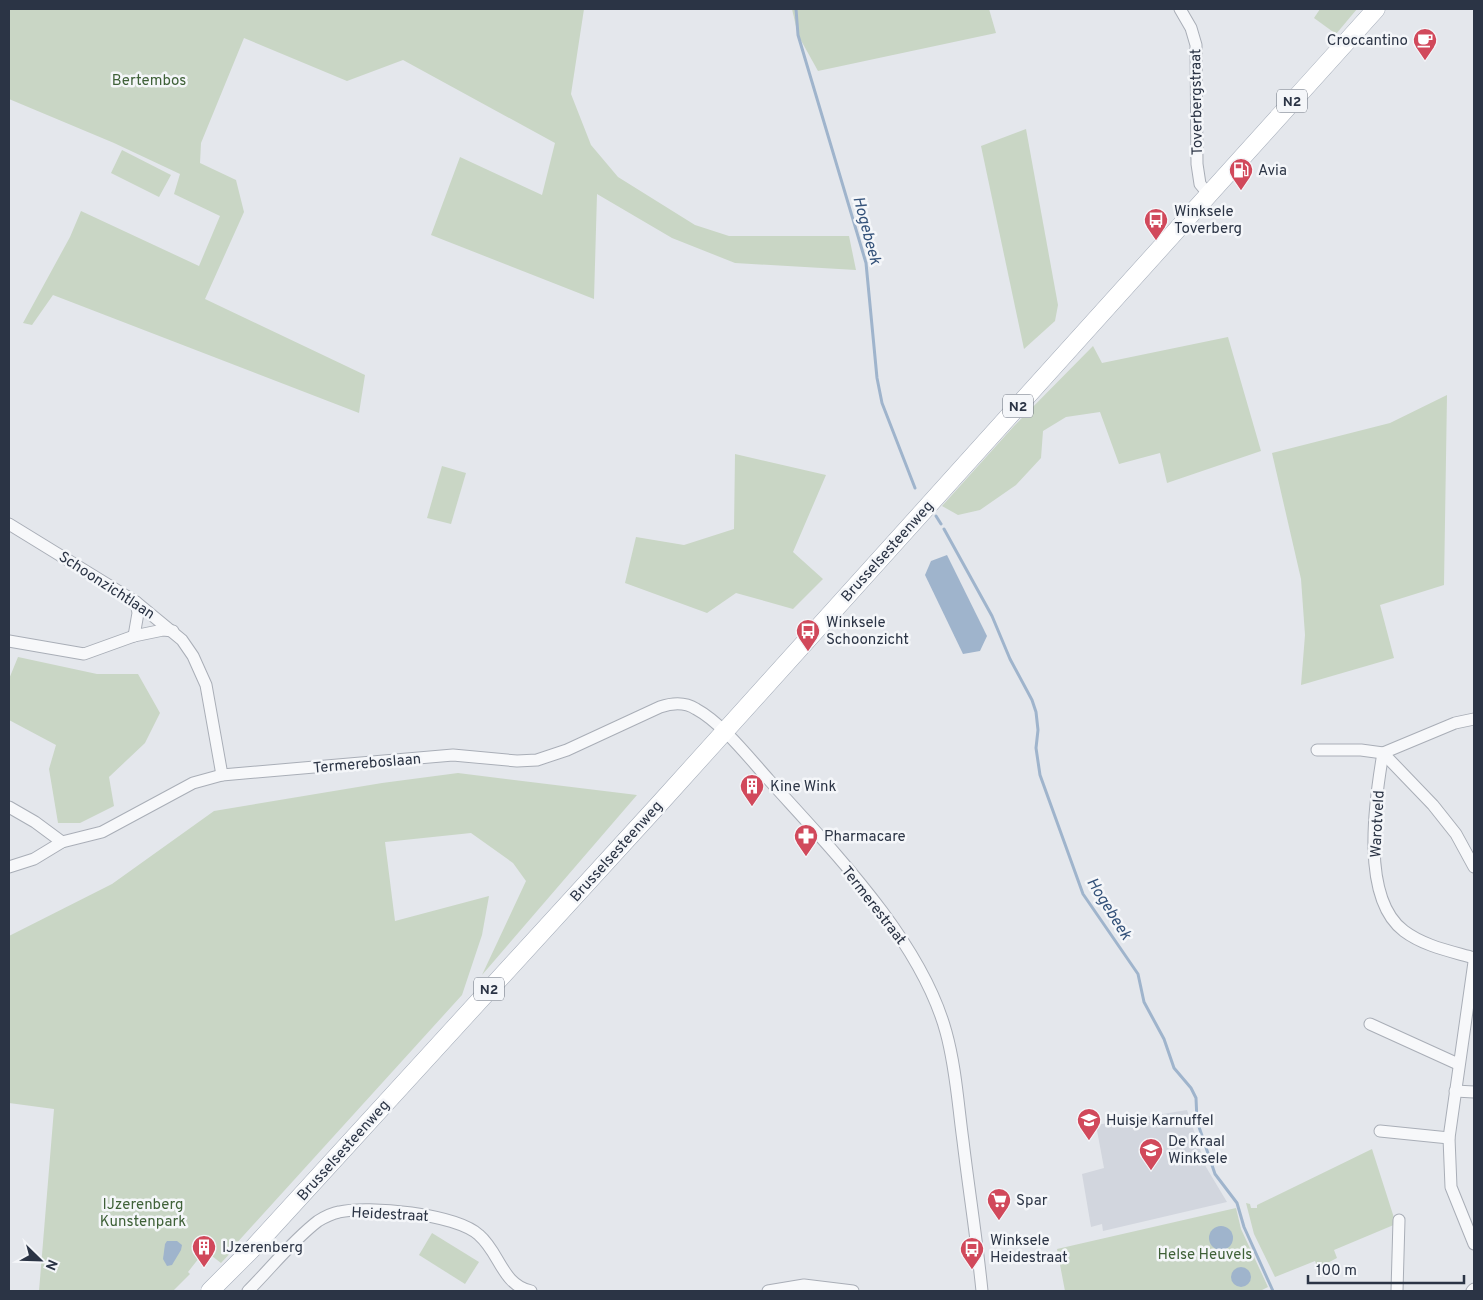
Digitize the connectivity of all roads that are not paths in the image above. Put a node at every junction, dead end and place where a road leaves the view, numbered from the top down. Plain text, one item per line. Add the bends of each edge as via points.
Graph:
1 (1180, 9) edge
2 (1376, 9) edge
3 (1209, 195) junction
4 (9, 524) edge
5 (136, 602) junction
6 (172, 631) junction
7 (134, 636) junction
8 (9, 641) edge
9 (1474, 719) edge
10 (724, 732) junction
11 (1317, 750) dead end
12 (1383, 753) junction
13 (222, 775) junction
14 (9, 808) edge
15 (62, 842) junction
16 (9, 867) edge
17 (1474, 867) edge
18 (1474, 960) edge
19 (1370, 1024) dead end
20 (1458, 1064) junction
21 (1455, 1091) junction
22 (1474, 1092) edge
23 (1380, 1130) dead end
24 (1449, 1138) junction
25 (1399, 1220) dead end
26 (1474, 1244) edge
27 (255, 1246) junction
28 (210, 1291) edge
29 (218, 1291) edge
30 (248, 1291) edge
31 (531, 1291) edge
32 (768, 1291) edge
33 (853, 1291) edge
34 (982, 1291) edge
35 (1397, 1291) edge

1 - 3 street, Toverbergstraat via 1196,45 1197,164 1200,184
2 - 3 main road, Brusselsesteenweg / N2
3 - 10 main road, Brusselsesteenweg / N2
4 - 5 street, Schoonzichtlaan
5 - 6 street, Schoonzichtlaan
5 - 7 street via 138,613
6 - 7 street
6 - 13 street, Schoonzichtlaan via 193,656 206,684
7 - 8 street via 84,654
9 - 12 street via 1455,723
10 - 13 street, Termereboslaan via 696,708 672,704 568,750 537,760 453,755
10 - 27 main road, Brusselsesteenweg / N2
10 - 34 street, Termerestraat via 789,802 888,919 934,999 946,1032 954,1070
11 - 12 street
12 - 17 street, Warotveld via 1433,805 1456,834
12 - 18 street, Warotveld via 1374,816 1374,862 1385,910 1403,930 1430,946
13 - 15 street, Termereboslaan via 193,784 102,832
14 - 15 street
15 - 16 street, Termereboslaan via 34,859
18 - 20 street, Warotveld
19 - 20 street
20 - 21 street, Warotveld
21 - 22 street
21 - 24 street, Warotveld
23 - 24 street
24 - 26 street, Warotveld via 1451,1187
25 - 35 street
27 - 28 main road, Brusselsesteenweg / N2
27 - 29 main road, Brusselsesteenweg / N2
30 - 31 street, Heidestraat via 319,1221 338,1212 362,1211 422,1214 470,1228 495,1252 506,1276 522,1289
32 - 33 street via 804,1285

